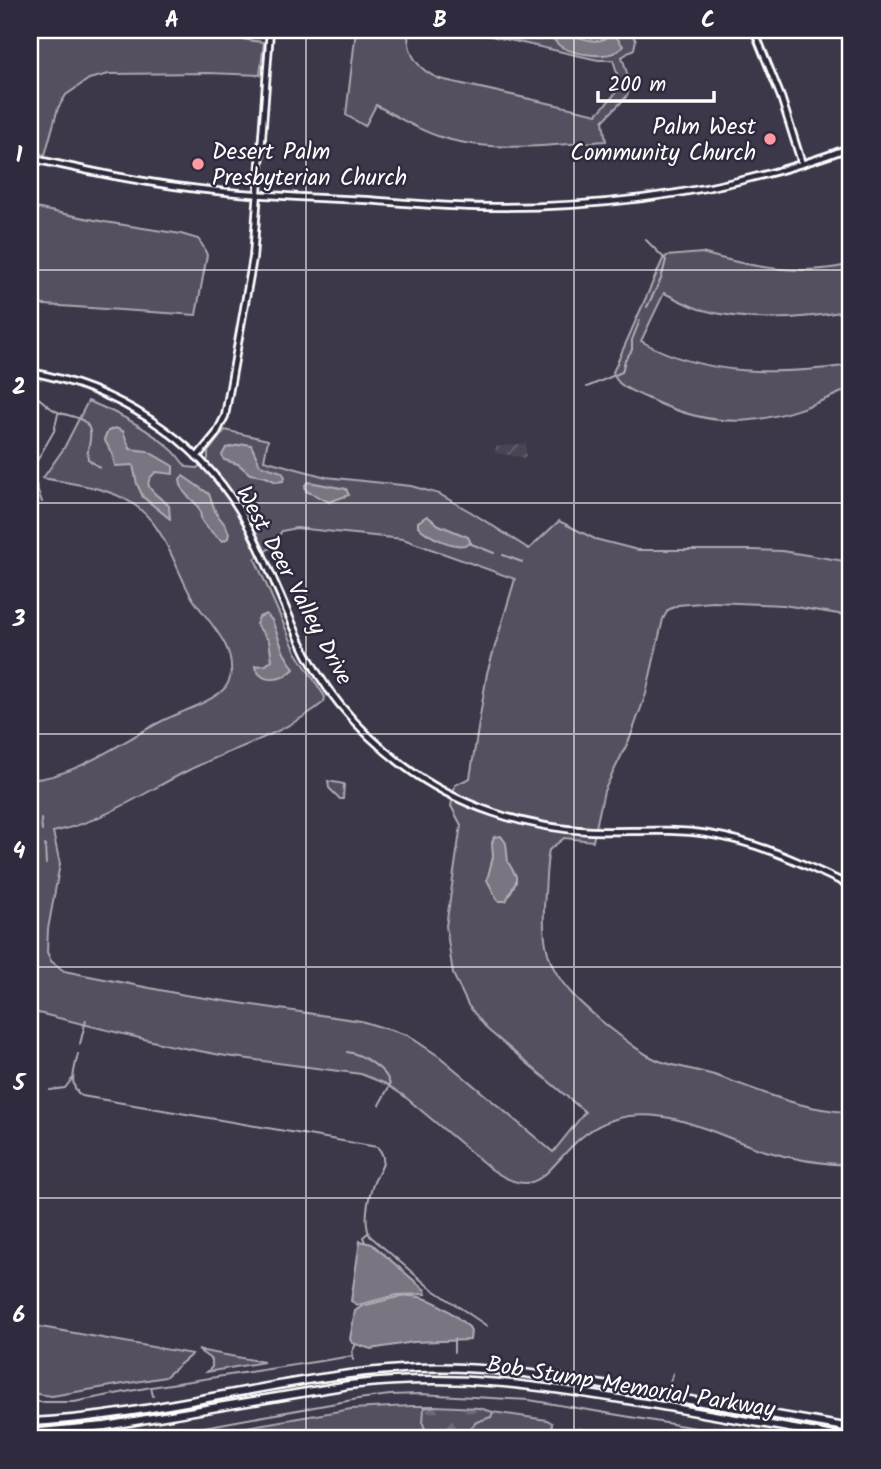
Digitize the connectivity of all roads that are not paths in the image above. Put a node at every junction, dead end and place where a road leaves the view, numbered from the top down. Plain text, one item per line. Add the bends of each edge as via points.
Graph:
1 (271, 30) edge
2 (754, 30) edge
3 (851, 147) edge
4 (30, 158) edge
5 (802, 164) junction
6 (257, 194) junction
7 (30, 372) edge
8 (197, 457) junction
9 (851, 886) edge
10 (851, 962) edge
11 (851, 1018) edge
12 (30, 1422) edge
13 (851, 1428) edge
14 (30, 1433) edge
15 (851, 1439) edge

1 - 6 street
2 - 5 street
3 - 5 street
4 - 6 street via 128,179
5 - 6 street via 688,191 549,206 460,206
6 - 8 street via 248,293 229,403 216,434
7 - 8 street, West Deer Valley Drive via 63,380 131,408
8 - 9 street, West Deer Valley Drive via 250,528 320,678 366,735 414,774 454,796 522,822 563,829 682,831 728,837 775,851
10 - 11 street
12 - 13 highway, Bob Stump Memorial Parkway via 105,1415 352,1374 435,1368 539,1374
14 - 15 highway, Bob Stump Memorial Parkway via 115,1424 362,1384 446,1379 550,1387

